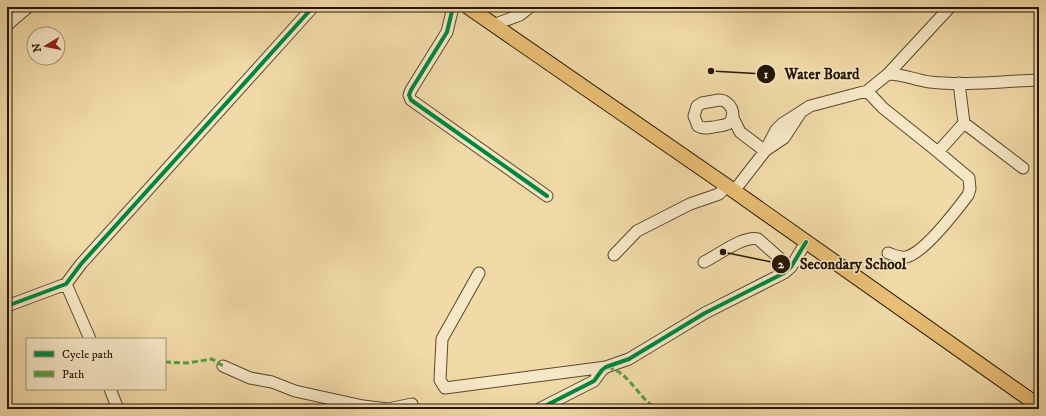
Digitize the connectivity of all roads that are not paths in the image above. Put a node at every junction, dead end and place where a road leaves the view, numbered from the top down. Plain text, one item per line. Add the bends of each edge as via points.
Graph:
1 (28, 7) edge
2 (313, 7) edge
3 (453, 7) edge
4 (468, 7) edge
5 (530, 7) edge
6 (950, 7) edge
7 (7, 25) edge
8 (492, 25) junction
9 (888, 74) junction
10 (1039, 80) edge
11 (959, 83) junction
12 (867, 91) junction
13 (732, 116) dead end
14 (964, 123) junction
15 (765, 151) junction
16 (938, 152) junction
17 (1023, 168) dead end
18 (730, 188) junction
19 (547, 196) dead end
20 (806, 242) junction
21 (888, 253) dead end
22 (614, 255) dead end
23 (704, 262) dead end
24 (795, 262) junction
25 (479, 274) dead end
26 (66, 284) junction
27 (7, 306) edge
28 (90, 338) edge
29 (223, 366) dead end
30 (606, 367) junction
31 (110, 390) edge
32 (412, 404) dead end
33 (1039, 406) edge
34 (118, 409) edge
35 (377, 409) edge
36 (539, 409) edge

1 - 7 street
2 - 26 street via 81,264
3 - 19 street via 447,32 409,96 411,100
4 - 8 main road
5 - 8 street via 524,13
6 - 9 street
8 - 18 main road
9 - 11 street via 900,74 930,82
9 - 12 street
10 - 11 street
11 - 14 street
12 - 15 street via 821,102 802,112 784,138
12 - 16 street via 883,108
13 - 15 street via 740,132
14 - 16 street
14 - 17 street
15 - 18 street
16 - 21 street via 970,178 968,195 918,251 906,257
18 - 20 main road
18 - 22 street via 690,204 636,231
20 - 24 street
20 - 33 main road
23 - 24 street via 743,240 753,238 758,239 784,262
24 - 30 street via 784,273 705,313 629,359
25 - 30 street via 442,339 440,380 445,388
26 - 27 street
26 - 28 street
29 - 35 street via 250,378
30 - 36 street via 594,380
31 - 34 street
32 - 35 street

